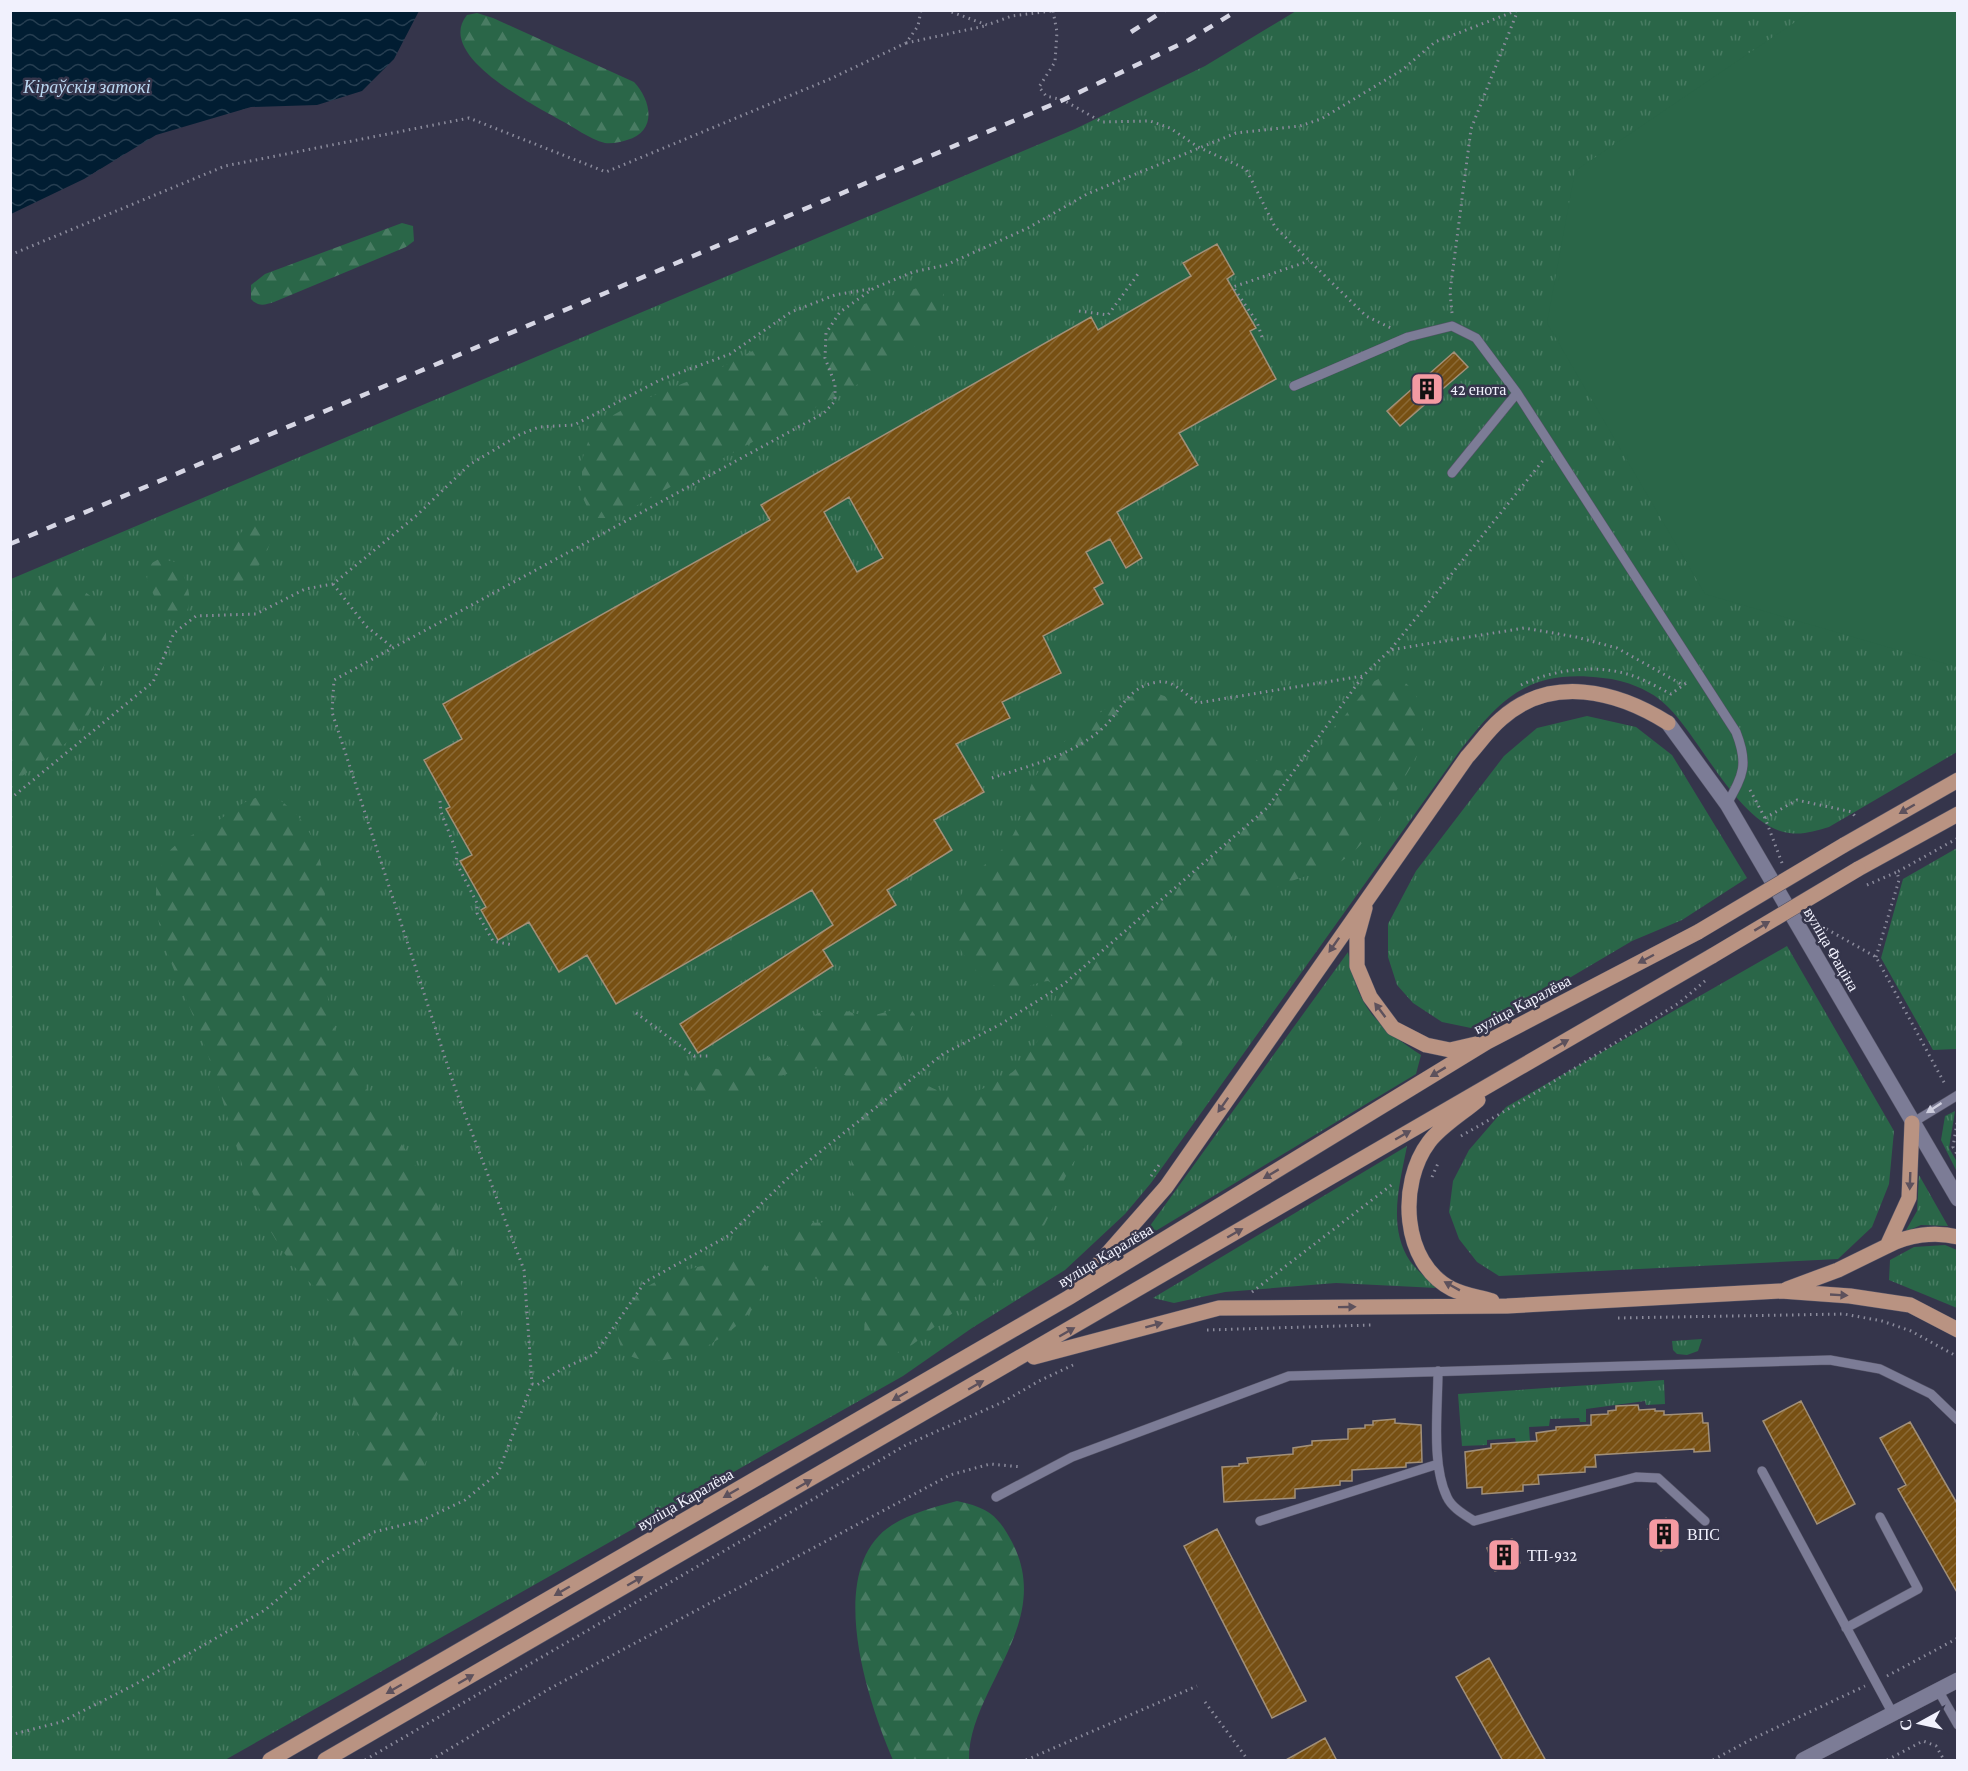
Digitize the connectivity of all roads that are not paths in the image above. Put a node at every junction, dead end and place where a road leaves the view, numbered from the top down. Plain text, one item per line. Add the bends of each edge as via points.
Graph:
1 (1294, 386) dead end
2 (1517, 393) junction
3 (1452, 472) dead end
4 (1958, 780) edge
5 (1727, 804) junction
6 (1958, 814) edge
7 (1368, 897) junction
8 (1488, 1042) junction
9 (1511, 1073) junction
10 (1955, 1095) edge
11 (1912, 1123) junction
12 (1958, 1198) edge
13 (1958, 1237) edge
14 (1887, 1246) junction
15 (1781, 1292) junction
16 (1068, 1298) junction
17 (1507, 1306) junction
18 (1958, 1330) edge
19 (1016, 1361) junction
20 (1438, 1371) junction
21 (1958, 1420) edge
22 (1437, 1464) junction
23 (1762, 1472) dead end
24 (996, 1497) dead end
25 (1880, 1517) dead end
26 (1260, 1521) dead end
27 (1705, 1521) dead end
28 (1846, 1628) junction
29 (1958, 1680) edge
30 (1938, 1690) junction
31 (1893, 1714) junction
32 (1958, 1725) edge
33 (270, 1761) edge
34 (325, 1761) edge
35 (1803, 1761) edge

1 - 2 lane via 1408,337 1452,326 1476,338
2 - 3 lane
2 - 5 lane via 1736,732 1743,750 1742,777
4 -> 8 main road, вуліца Каралёва, bridge via 1698,932
5 - 7 main road, вуліца Фаціна via 1668,723 1625,700 1601,693 1551,693 1525,703 1501,719 1467,757
5 - 11 main road, вуліца Фаціна
9 -> 6 main road, bridge
8 -> 7 main road via 1450,1050 1426,1045 1393,1028 1370,997 1357,966 1357,937
7 -> 16 main road via 1166,1187
8 -> 16 main road, вуліца Каралёва
17 -> 9 main road via 1451,1288 1430,1271 1417,1250 1408,1219 1415,1168 1430,1141
19 -> 9 main road
10 -> 11 lane
11 - 12 main road, вуліца Фаціна
11 -> 14 main road via 1909,1198
13 - 14 main road via 1904,1237
14 - 15 main road
15 - 17 main road
15 -> 18 main road via 1910,1305
16 -> 33 main road, вуліца Каралёва
19 -> 17 main road via 1219,1308
34 -> 19 main road
20 - 21 lane via 1830,1360 1880,1369 1931,1394
20 - 22 lane
20 - 24 lane via 1289,1376 1072,1457
22 - 26 lane
22 - 27 lane via 1447,1497 1474,1521 1636,1477 1658,1478
23 - 28 lane
25 - 28 lane via 1918,1589
28 - 31 lane
29 - 30 main road
30 - 31 main road
30 - 32 lane
31 - 35 main road

